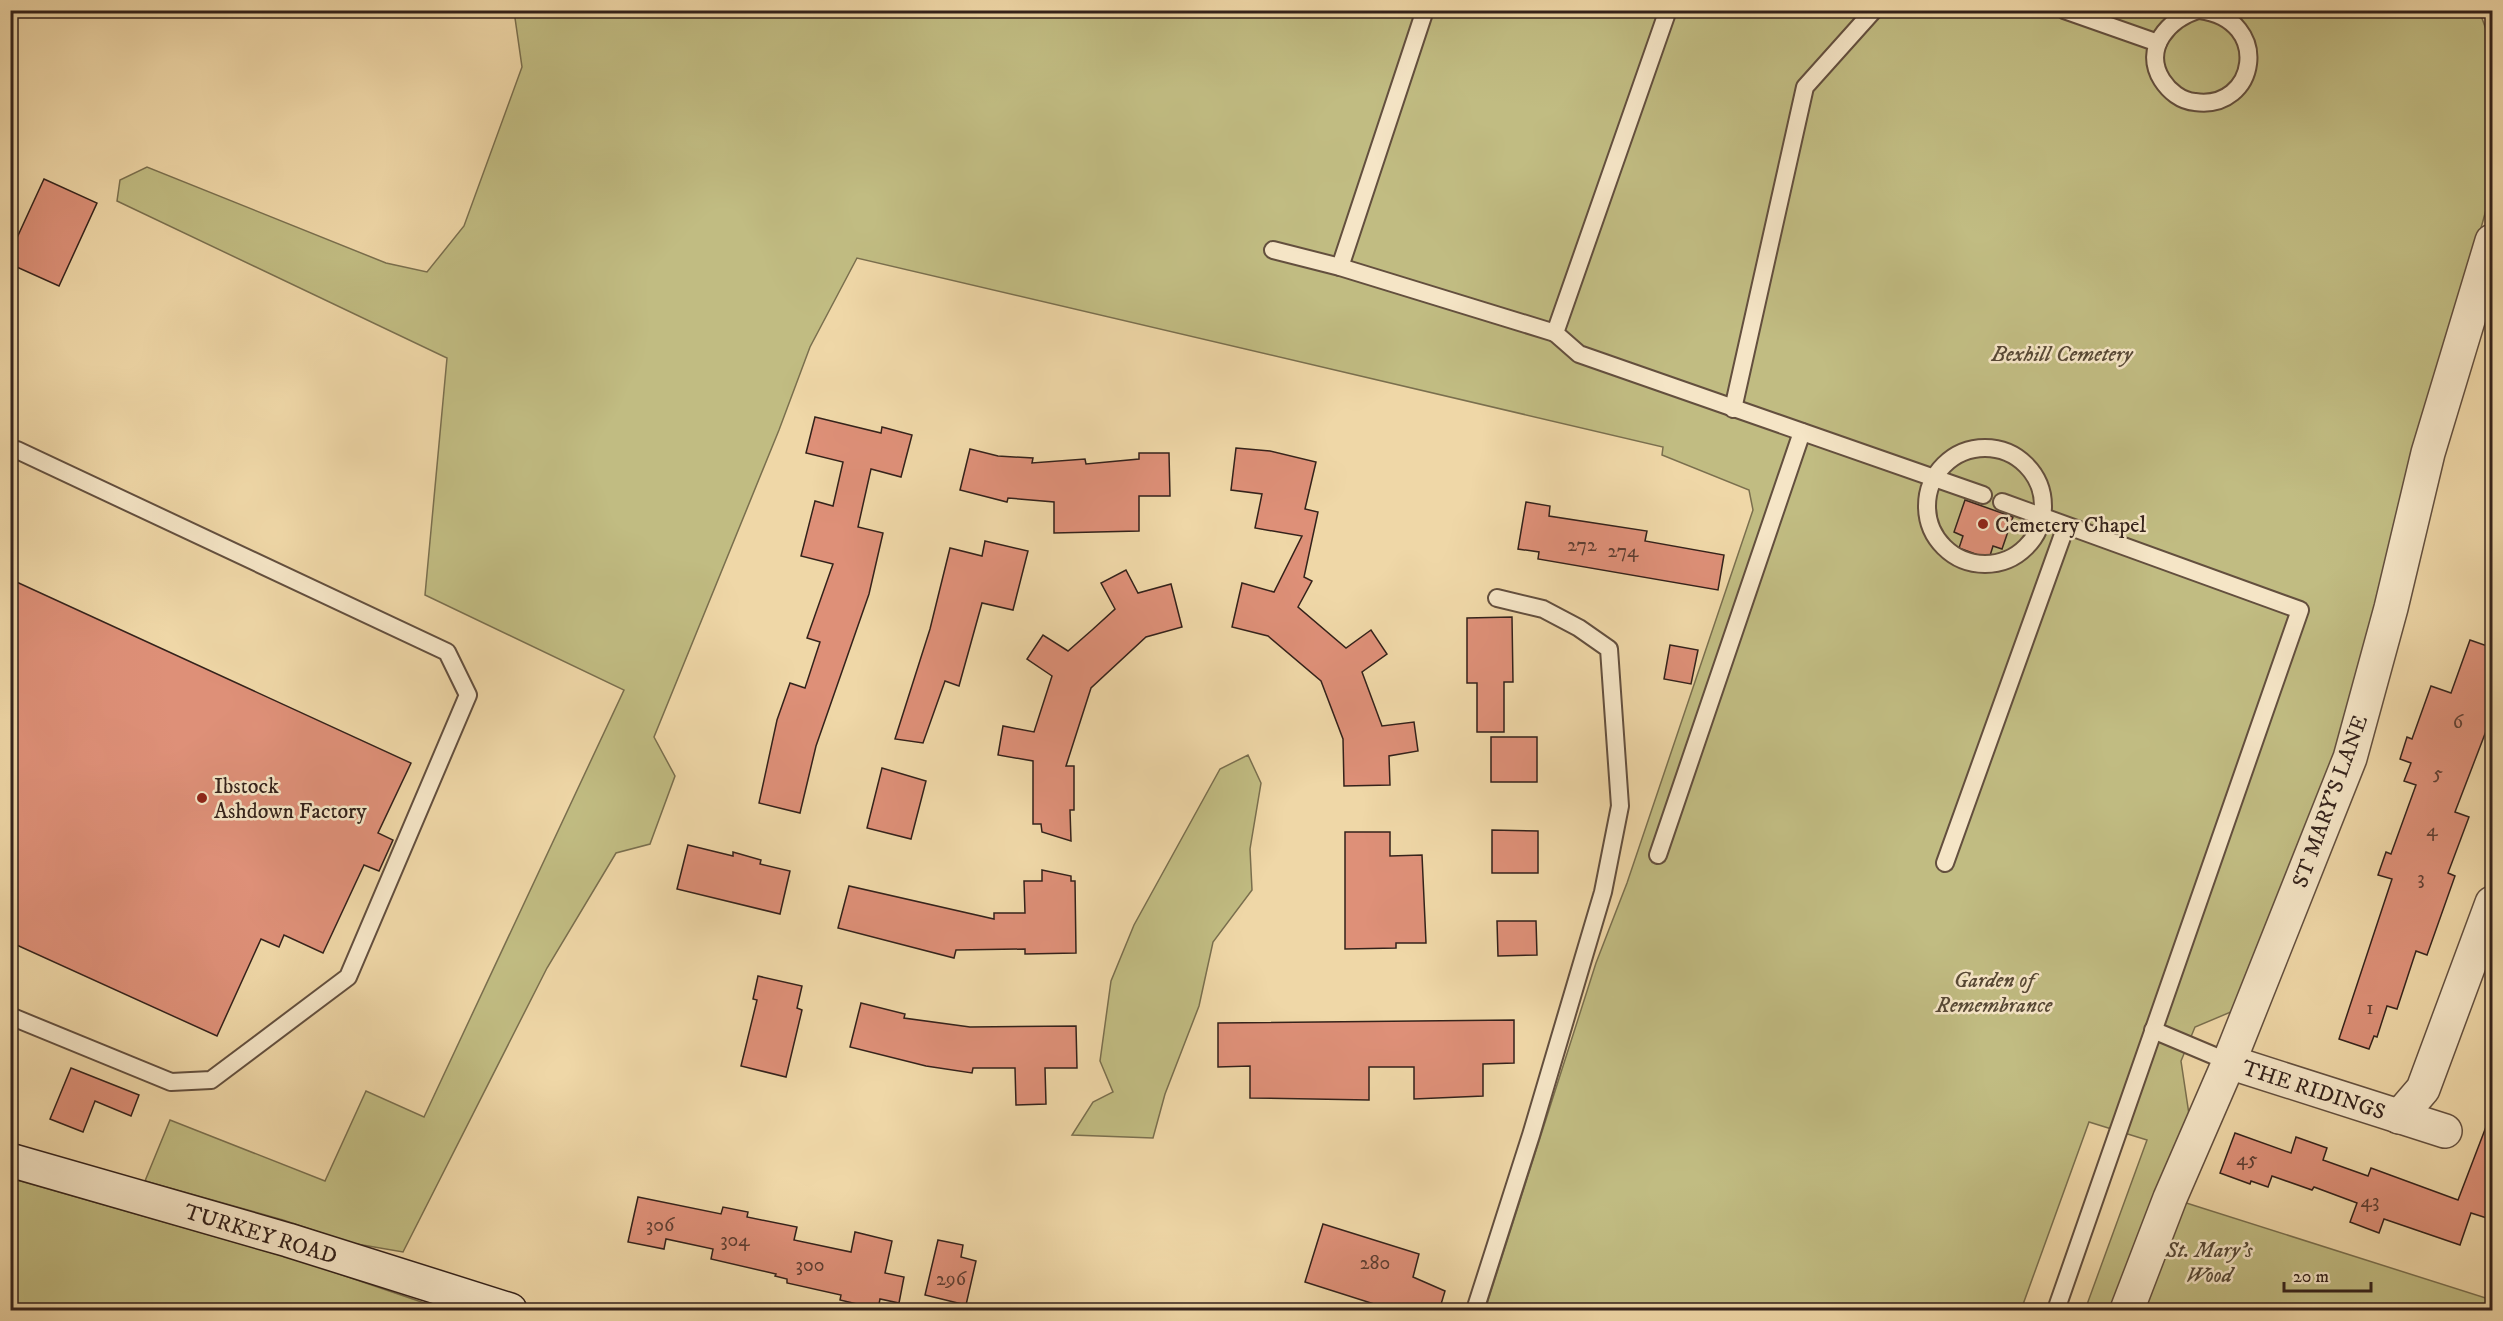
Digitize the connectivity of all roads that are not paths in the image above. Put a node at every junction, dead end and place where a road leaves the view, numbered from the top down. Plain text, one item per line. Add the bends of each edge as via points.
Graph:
1 (1425, 10) edge
2 (1668, 10) edge
3 (1874, 10) edge
4 (2064, 10) edge
5 (2199, 10) edge
6 (2158, 42) junction
7 (2493, 241) edge
8 (1273, 250) dead end
9 (1340, 267) junction
10 (1555, 333) junction
11 (1733, 409) junction
12 (1802, 432) junction
13 (17, 450) dead end
14 (1934, 478) junction
15 (1983, 495) dead end
16 (2002, 502) dead end
17 (2043, 517) junction
18 (2066, 526) junction
19 (1497, 598) dead end
20 (1658, 855) dead end
21 (1945, 862) dead end
22 (2493, 903) edge
23 (10, 1016) edge
24 (2153, 1030) junction
25 (2229, 1062) junction
26 (2399, 1117) junction
27 (2445, 1131) dead end
28 (10, 1160) edge
29 (510, 1311) edge
30 (1475, 1311) edge
31 (2056, 1311) edge
32 (2127, 1311) edge

1 - 9 lane
2 - 10 lane
3 - 11 lane via 1805,87
4 - 6 lane
5 - 6 lane via 2181,16 2167,27
5 - 6 lane via 2217,13 2232,22 2244,35 2249,52 2247,72 2239,86 2224,98 2206,104 2188,101 2172,92 2160,78
7 - 25 street, ST MARY'S LANE via 2427,453 2391,608 2349,758
8 - 9 lane
9 - 10 lane
10 - 11 lane via 1579,354
11 - 12 lane
12 - 14 lane
12 - 20 lane
13 - 23 lane via 447,652 468,695 348,977 211,1080 171,1082
14 - 15 lane
14 - 17 lane via 1946,463 1964,452 1985,448 2006,451 2024,463 2037,479
14 - 17 lane via 1927,504 1931,527 1944,548 1965,561 1989,564 2012,558 2031,543
16 - 17 lane
17 - 18 lane
18 - 21 lane
18 - 24 lane via 2300,610
19 - 30 lane via 1543,609 1609,650 1620,806 1600,903
22 - 26 street, THE RIDINGS via 2423,1089
24 - 25 lane
24 - 31 lane
25 - 26 street, THE RIDINGS
25 - 32 street, ST MARY'S LANE via 2170,1198
26 - 27 street, THE RIDINGS
28 - 29 street, TURKEY ROAD via 288,1240

